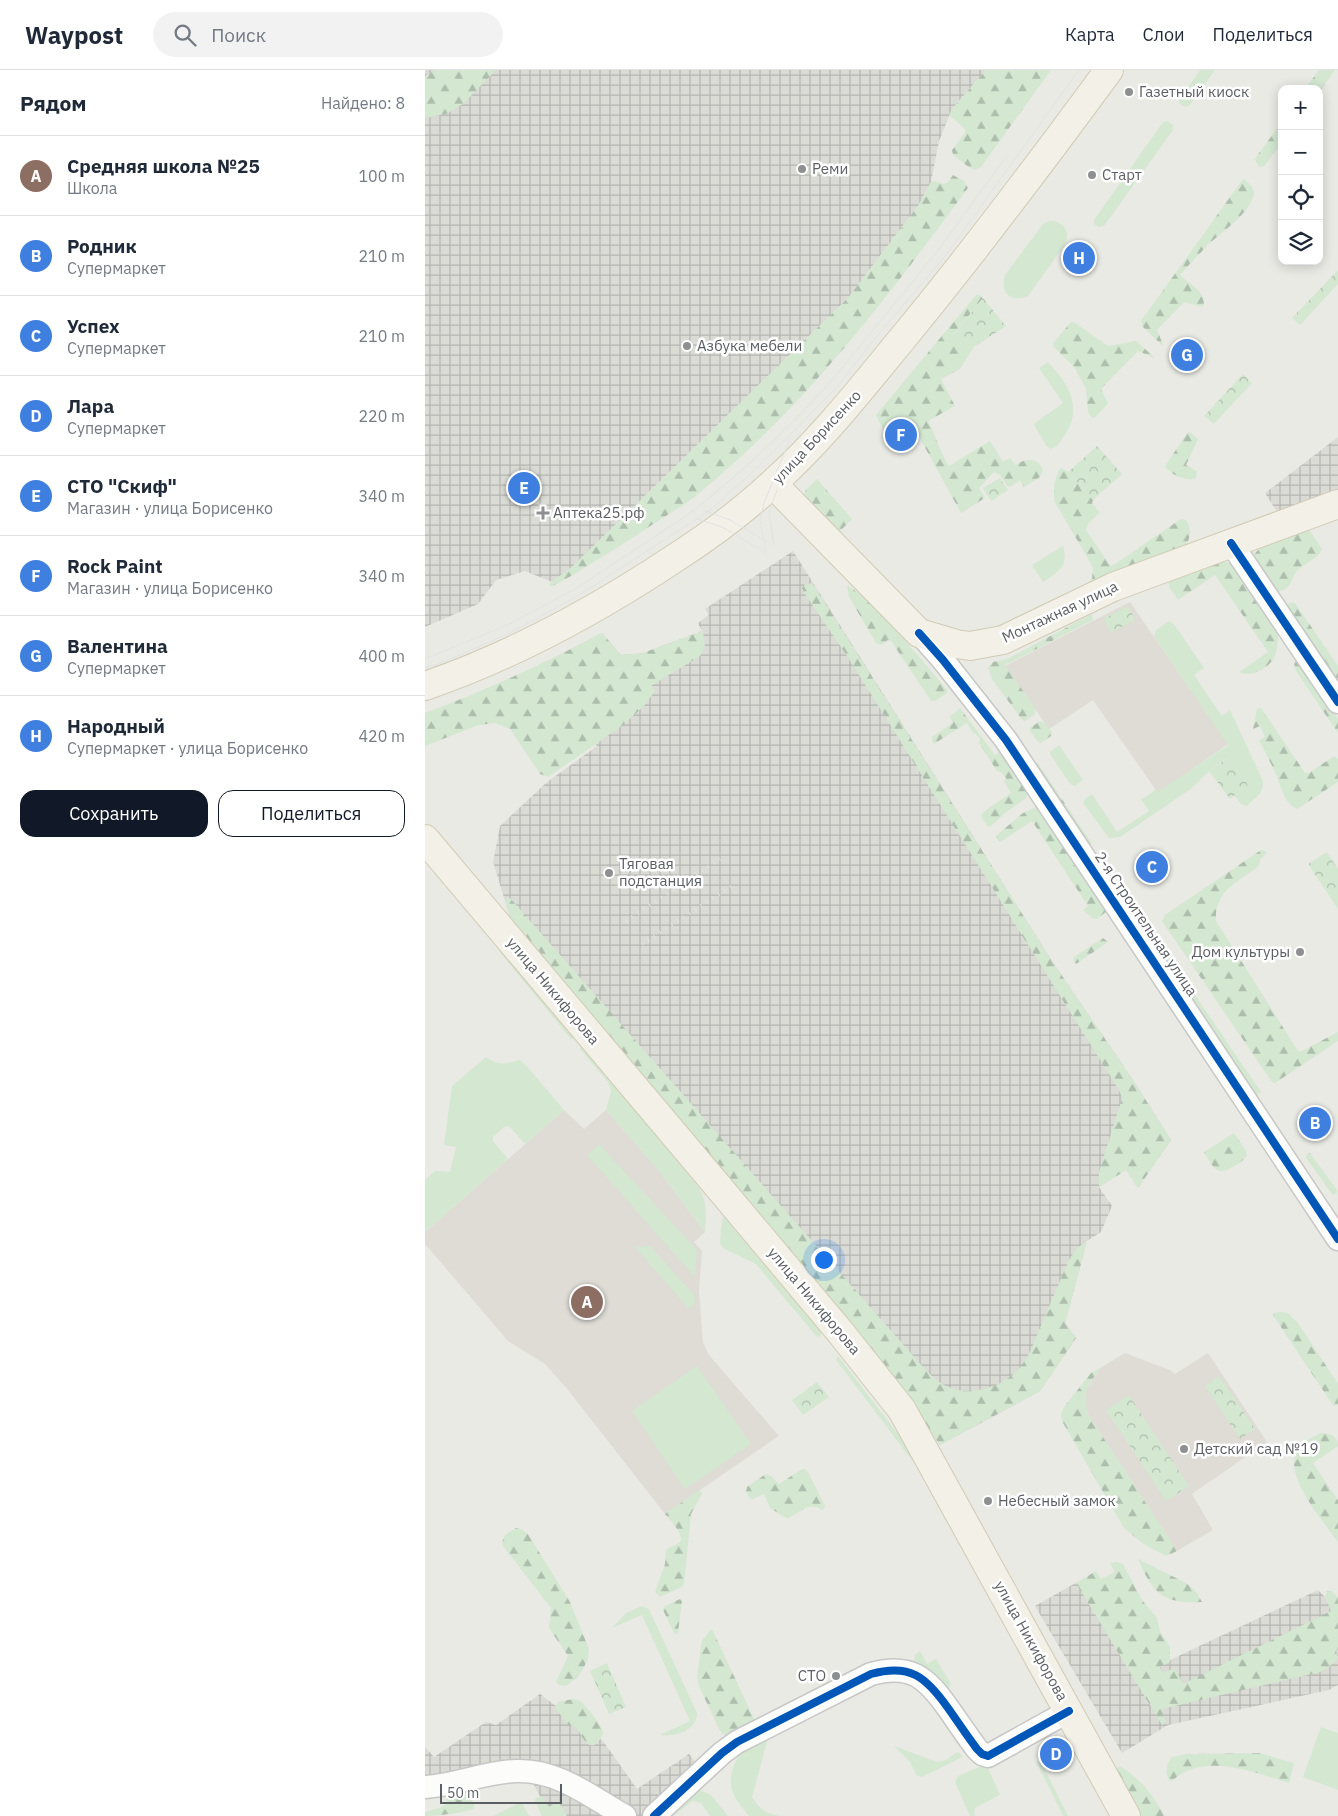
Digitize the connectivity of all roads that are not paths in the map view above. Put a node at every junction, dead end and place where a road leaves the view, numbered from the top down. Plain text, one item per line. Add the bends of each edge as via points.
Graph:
1 (1109, 70) edge
2 (773, 484) junction
3 (1338, 504) edge
4 (1231, 543) junction
5 (919, 633) junction
6 (425, 686) edge
7 (1338, 702) edge
8 (425, 839) edge
9 (1338, 1239) edge
10 (1069, 1711) junction
11 (425, 1787) edge
12 (625, 1816) edge
13 (654, 1816) edge
14 (1126, 1816) edge

1 - 2 main road, улица Борисенко via 959,270 851,402
2 - 5 main road, Монтажная улица
2 - 6 main road, улица Борисенко via 712,534 595,609 516,649
3 - 4 main road, Монтажная улица
4 - 5 main road, Монтажная улица via 1113,587 1003,640 970,646
4 - 7 street
5 - 9 street, 2-я Строительная улица via 1006,740
8 - 10 main road, улица Никифорова via 903,1410
10 - 13 street via 988,1756 977,1749 923,1678 908,1671 882,1671 737,1742
10 - 14 main road, улица Никифорова
11 - 12 street via 517,1771 544,1773 559,1778

